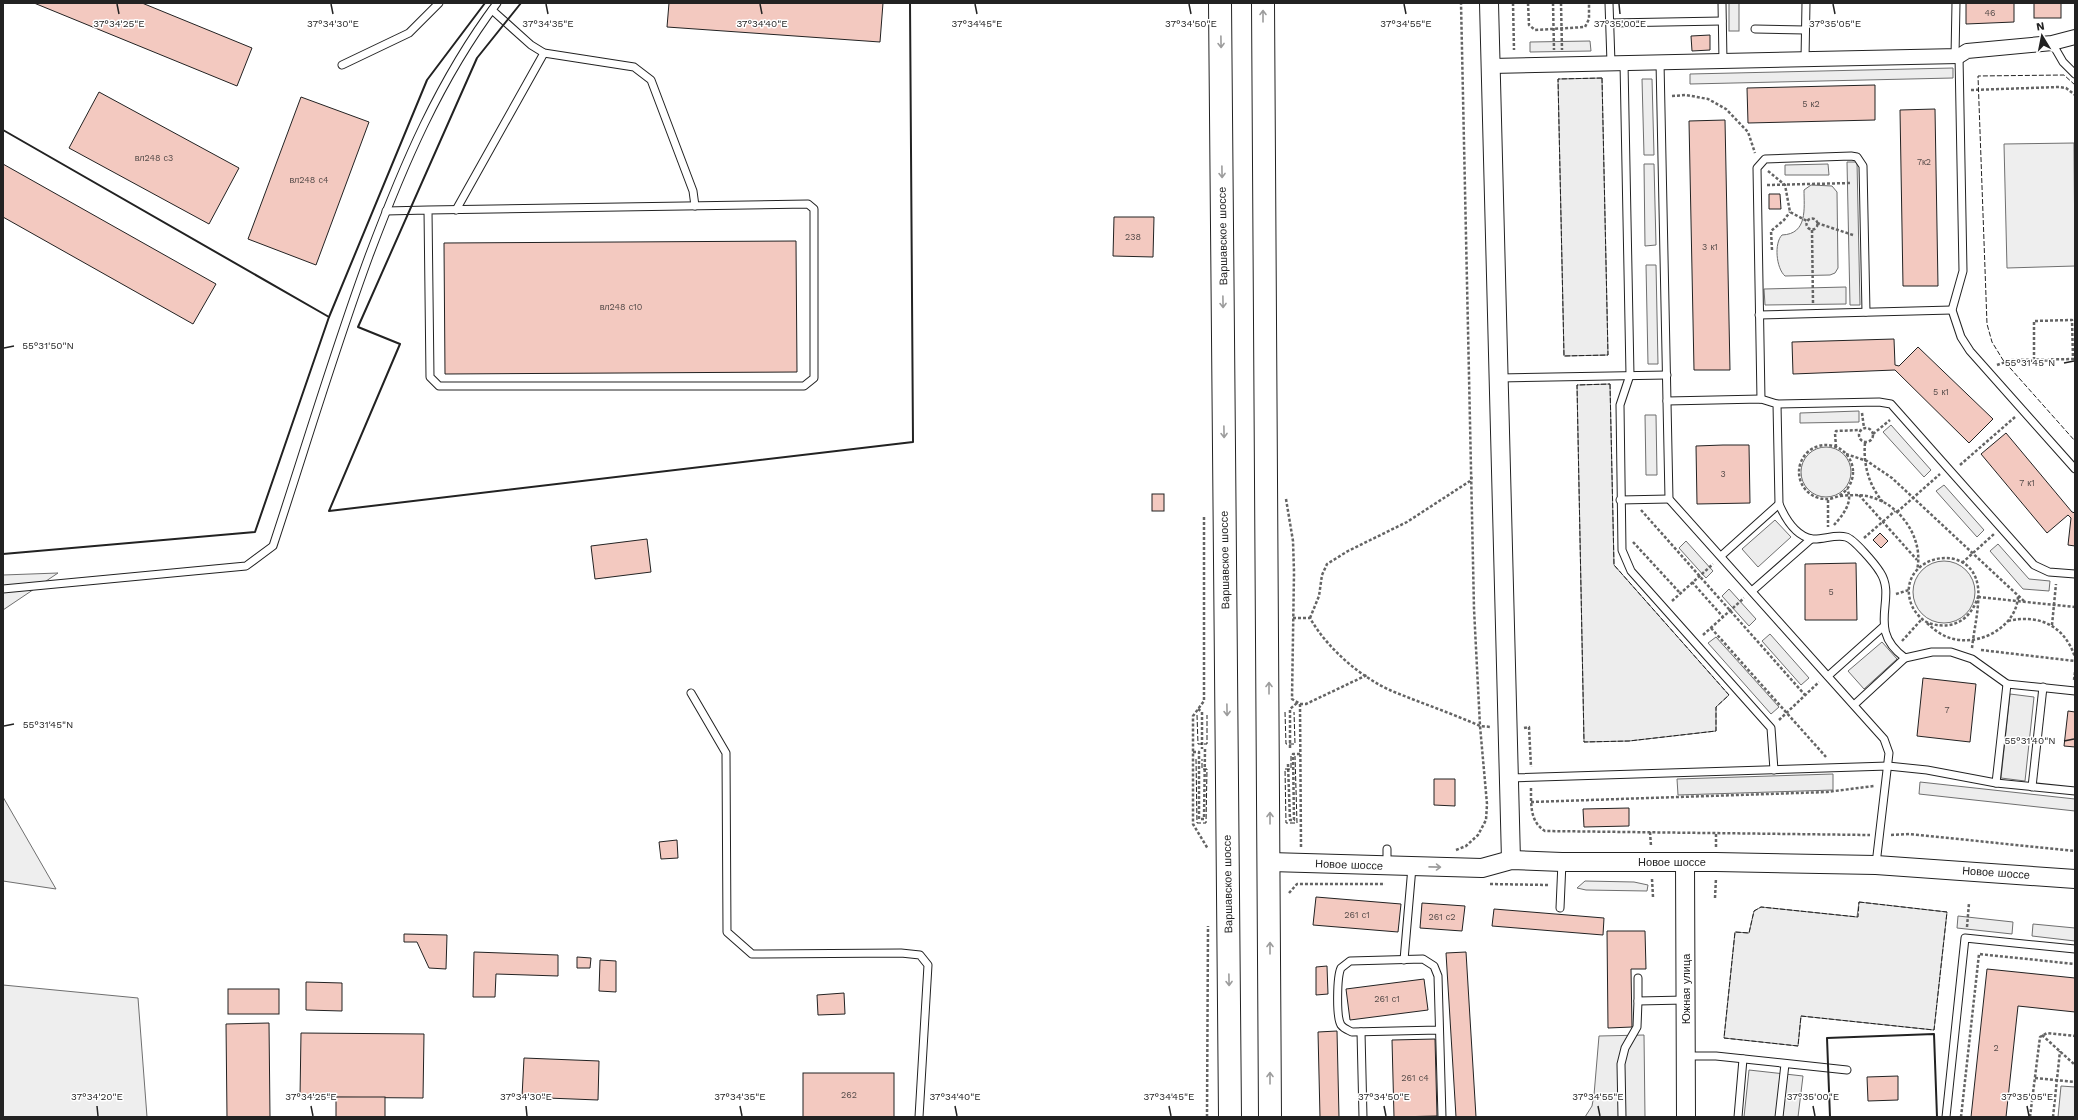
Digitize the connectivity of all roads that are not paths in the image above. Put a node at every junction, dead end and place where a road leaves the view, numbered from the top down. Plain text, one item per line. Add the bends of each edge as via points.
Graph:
1 (439, 3) edge
2 (497, 3) edge
3 (1220, 3) edge
4 (1263, 3) edge
5 (1489, 3) edge
6 (1609, 3) edge
7 (1722, 3) edge
8 (1806, 3) edge
9 (1956, 3) edge
10 (492, 10) junction
11 (1722, 21) junction
12 (1610, 24) junction
13 (1756, 28) dead end
14 (1806, 30) junction
15 (2075, 37) edge
16 (2052, 43) junction
17 (544, 53) junction
18 (1957, 56) junction
19 (1805, 59) junction
20 (1723, 61) junction
21 (1660, 62) junction
22 (1617, 63) junction
23 (342, 65) dead end
24 (1491, 66) junction
25 (2075, 74) edge
26 (695, 206) junction
27 (428, 210) junction
28 (456, 210) junction
29 (386, 211) junction
30 (1952, 310) junction
31 (1866, 312) junction
32 (1759, 315) junction
33 (1667, 375) junction
34 (1630, 376) junction
35 (1499, 378) junction
36 (1761, 399) junction
37 (1667, 401) junction
38 (1777, 404) junction
39 (2075, 469) edge
40 (1669, 499) junction
41 (1620, 500) junction
42 (1779, 504) junction
43 (1811, 539) junction
44 (1721, 556) junction
45 (2075, 574) edge
46 (3, 589) edge
47 (1752, 591) junction
48 (1884, 626) junction
49 (1905, 658) junction
50 (1828, 675) junction
51 (2007, 684) junction
52 (2043, 687) junction
53 (2075, 691) edge
54 (691, 693) dead end
55 (1854, 704) junction
56 (1888, 766) junction
57 (1774, 770) junction
58 (1509, 778) junction
59 (1996, 783) junction
60 (2032, 787) junction
61 (2075, 791) edge
62 (1511, 860) junction
63 (1270, 862) junction
64 (1562, 862) junction
65 (1685, 862) junction
66 (1876, 865) junction
67 (1411, 876) junction
68 (2075, 879) edge
69 (1560, 908) dead end
70 (2075, 949) edge
71 (1404, 960) junction
72 (1638, 978) dead end
73 (1686, 1000) junction
74 (1638, 1001) junction
75 (1439, 1030) junction
76 (1361, 1032) junction
77 (1686, 1056) junction
78 (1743, 1059) junction
79 (1785, 1064) junction
80 (1847, 1070) dead end
81 (919, 1117) edge
82 (1230, 1117) edge
83 (1270, 1117) edge
84 (1363, 1117) edge
85 (1442, 1117) edge
86 (1622, 1117) edge
87 (1686, 1117) edge
88 (1738, 1117) edge
89 (1779, 1117) edge
90 (1946, 1117) edge

1 - 23 lane via 409,33
2 - 10 lane
3 -> 82 main road, Варшавское шоссе
63 -> 4 main road
5 - 24 street
6 - 12 lane
7 - 11 lane
8 - 14 lane
9 - 18 lane
10 - 17 lane via 531,45
10 - 29 lane via 477,30 431,108
11 - 12 lane
11 - 20 lane
12 - 22 lane
13 - 14 lane
14 - 19 lane
15 - 16 street
16 - 18 street via 1967,51
16 - 25 lane via 2063,62
17 - 26 lane via 634,67 651,80 693,191
17 - 28 lane
18 - 19 street
18 - 30 lane via 1964,271
19 - 20 street
20 - 21 street
21 - 22 street
21 - 33 lane
22 - 24 street
22 - 34 lane
24 - 35 street
26 - 27 lane via 808,204 814,209 814,378 804,386 439,386 430,377
26 - 28 lane
27 - 28 lane
27 - 29 lane
29 - 46 lane via 349,311 273,546 246,566
30 - 31 lane
30 - 39 lane via 1961,337 1986,370
31 - 32 lane
31 - 32 lane via 1863,166 1857,157 1851,156 1773,158 1765,159 1757,168
32 - 36 lane
33 - 34 lane
33 - 37 lane
34 - 35 lane
34 - 41 lane via 1620,404
35 - 58 street
36 - 37 lane
36 - 38 lane
37 - 40 lane
38 - 42 lane
38 - 45 lane via 1885,402 1900,413 2034,565 2043,570
40 - 41 lane
40 - 44 lane
41 - 57 lane via 1622,550 1627,564 1771,728
42 - 43 lane via 1790,524
42 - 44 lane
43 - 47 lane
43 - 48 lane via 1847,537 1883,577
44 - 47 lane
47 - 50 lane
48 - 49 lane via 1894,650
48 - 50 lane
49 - 51 lane via 1932,652 1951,652 1972,659
49 - 55 lane
50 - 55 lane
51 - 52 lane
51 - 59 lane
52 - 53 lane
52 - 60 lane
54 - 81 lane via 726,753 727,932 752,954 901,953 920,956 928,965
55 - 56 lane via 1884,739 1889,753
56 - 57 lane
56 - 59 lane via 1927,770
56 - 66 lane
57 - 58 lane
58 - 62 street
59 - 60 lane
60 - 61 lane
62 - 64 street, Новое шоссе
67 -> 62 street, Новое шоссе via 1482,868
63 - 67 street, Новое шоссе via 1387,857
83 -> 63 main road
64 - 65 street, Новое шоссе
64 - 69 lane
65 - 66 street, Новое шоссе
65 - 73 street, Южная улица
66 - 68 street, Новое шоссе
67 - 71 lane
70 - 90 lane via 1965,938
71 - 75 lane via 1423,959 1437,970
71 - 76 lane via 1350,961 1341,968 1338,980 1340,1024 1352,1032
72 - 74 lane
73 - 74 lane
73 - 77 street, Южная улица
74 - 86 lane via 1637,1027 1625,1048 1621,1064
75 - 76 lane
75 - 85 lane
76 - 84 lane
77 - 78 lane
77 - 87 street, Южная улица
78 - 79 lane
78 - 88 lane
79 - 80 lane
79 - 89 lane

